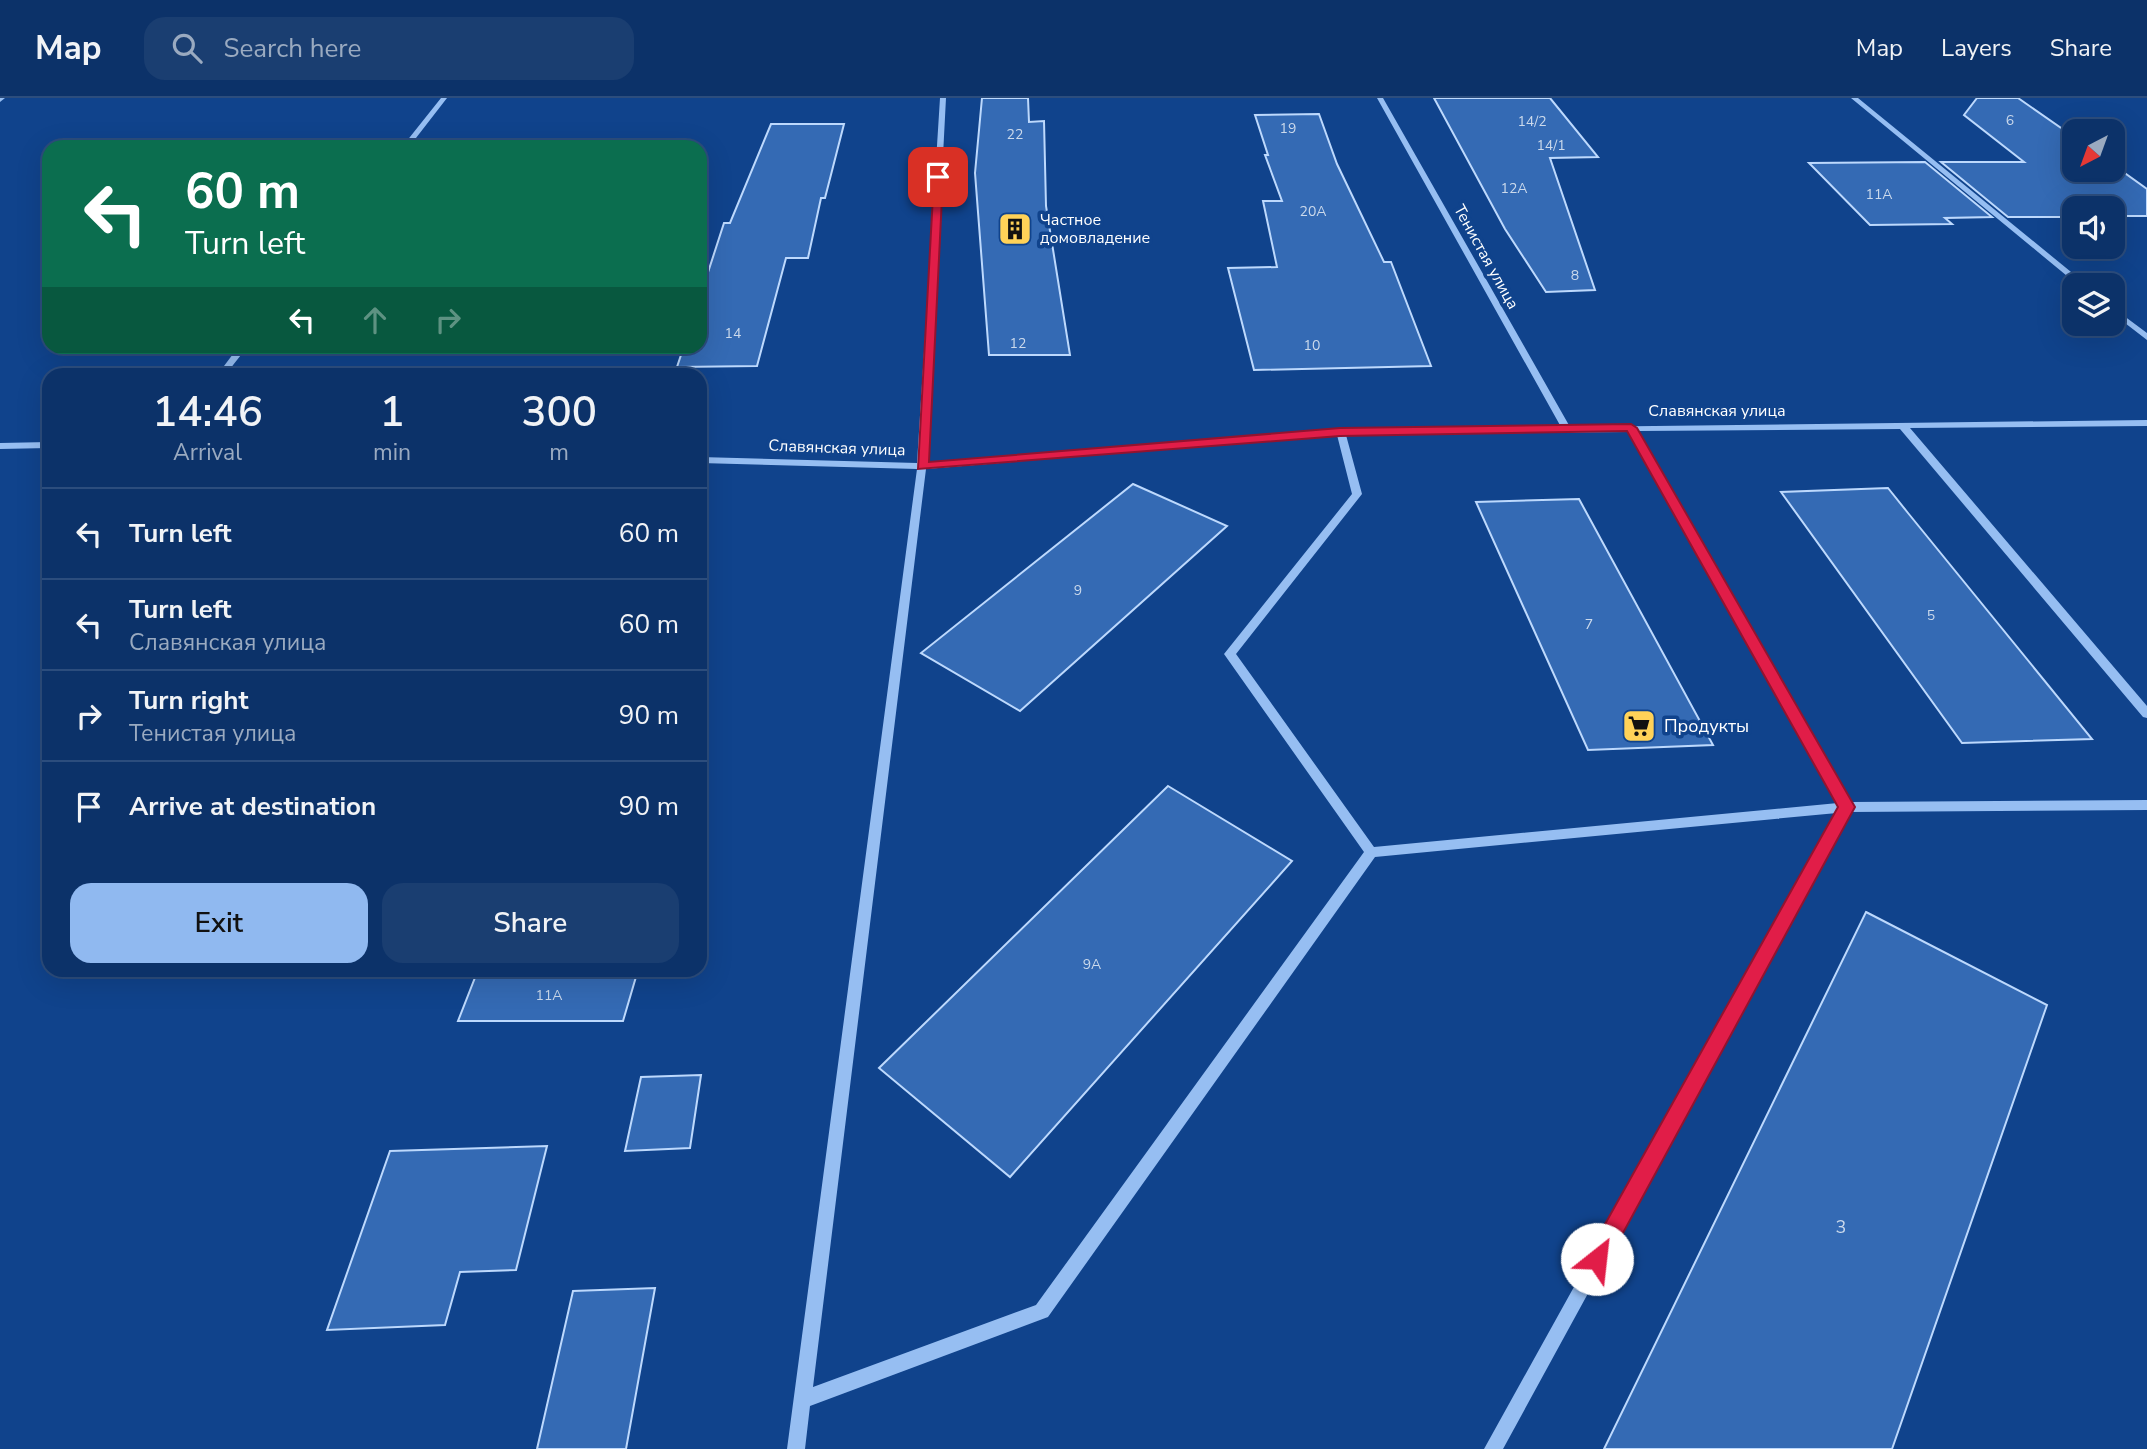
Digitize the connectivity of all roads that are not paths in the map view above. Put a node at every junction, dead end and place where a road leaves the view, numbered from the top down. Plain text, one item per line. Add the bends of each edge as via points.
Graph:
1 (444, 98) edge
2 (943, 98) edge
3 (1380, 98) edge
4 (1854, 98) edge
5 (411, 140) edge
6 (2069, 273) edge
7 (2125, 319) edge
8 (2147, 337) edge
9 (238, 354) edge
10 (227, 368) edge
11 (2147, 423) edge
12 (1902, 425) junction
13 (1631, 428) junction
14 (1567, 430) junction
15 (1340, 432) junction
16 (42, 445) edge
17 (0, 446) edge
18 (707, 460) edge
19 (922, 466) junction
20 (2147, 714) edge
21 (2147, 805) edge
22 (1847, 807) junction
23 (1371, 852) junction
24 (802, 1400) junction
25 (796, 1449) edge
26 (1493, 1449) edge

1 - 5 street
2 - 19 street
3 - 14 street, Тенистая улица
4 - 6 street
7 - 8 street
9 - 10 street
11 - 12 street, Славянская улица
12 - 13 street, Славянская улица
12 - 20 street
13 - 14 street, Славянская улица
13 - 22 street
14 - 15 street, Славянская улица
15 - 19 street, Славянская улица
15 - 23 street via 1357,494 1230,654
16 - 17 street
18 - 19 street, Славянская улица
19 - 24 street
21 - 22 street
22 - 23 street
22 - 26 street
23 - 24 street via 1042,1311
24 - 25 street

